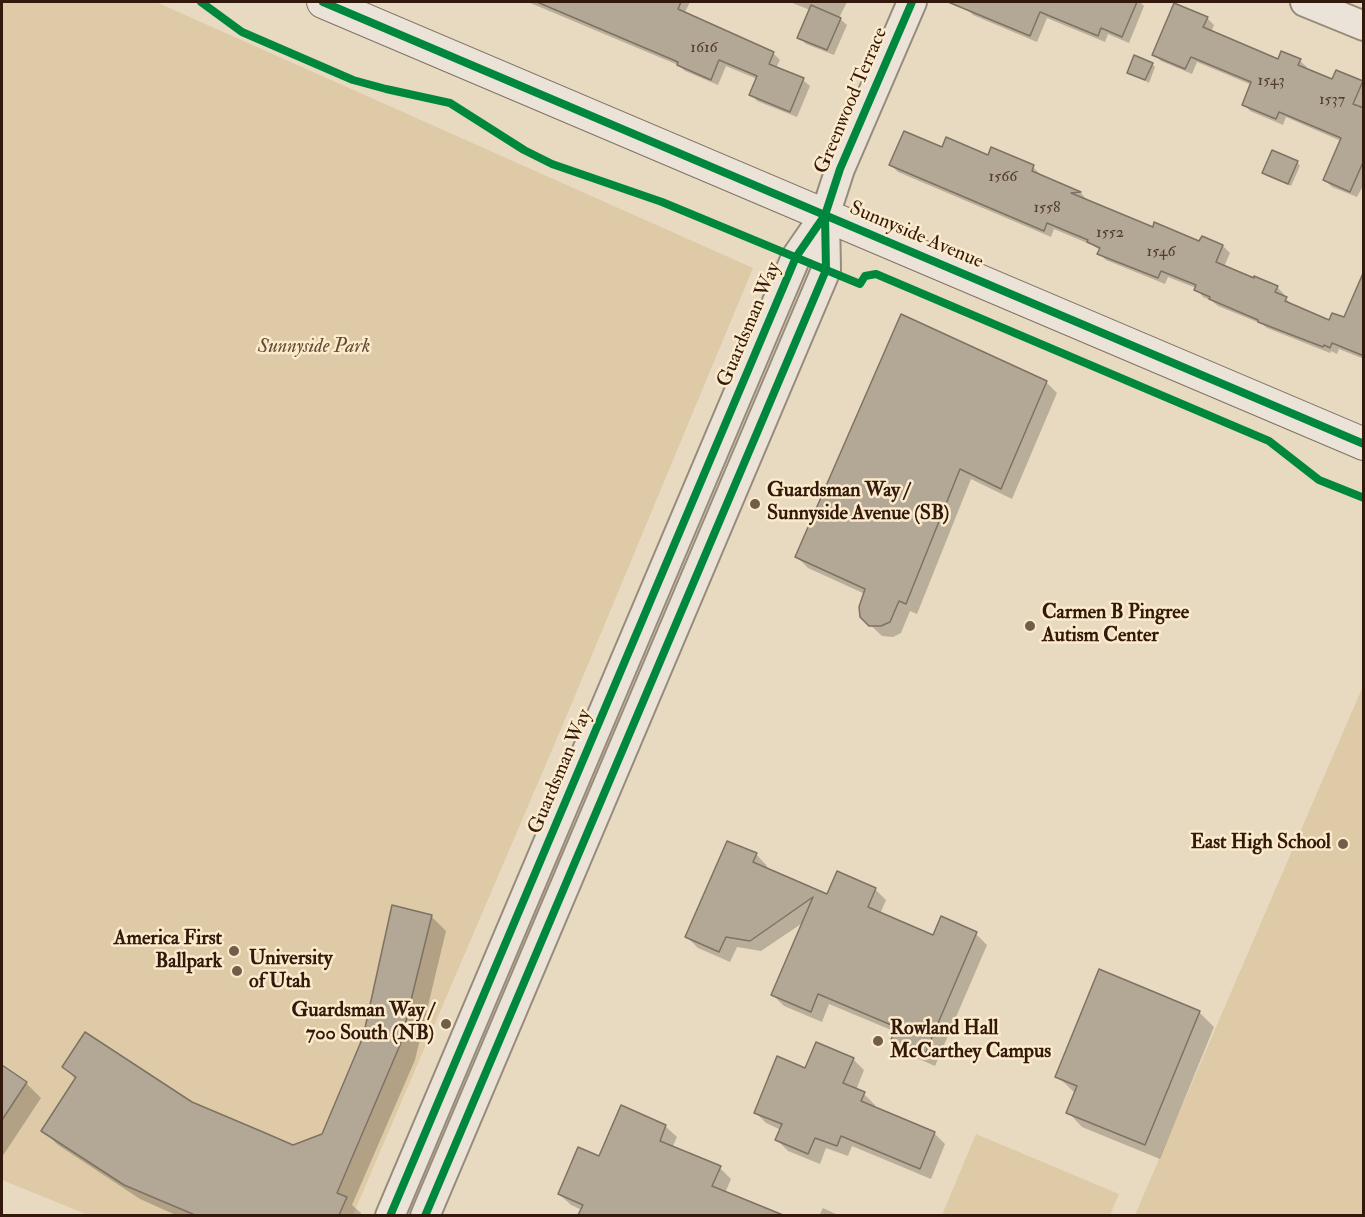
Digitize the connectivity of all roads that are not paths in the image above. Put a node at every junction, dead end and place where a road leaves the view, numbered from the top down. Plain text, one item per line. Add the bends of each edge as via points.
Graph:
1 (323, 2) edge
2 (912, 2) edge
3 (1305, 2) edge
4 (1364, 26) edge
5 (825, 215) junction
6 (1364, 444) edge
7 (390, 1215) edge
8 (425, 1215) edge

1 - 5 main road, Sunnyside Avenue
2 - 5 street, Greenwood Terrace via 840,169
3 - 4 street
5 - 6 main road, Sunnyside Avenue
5 - 7 street, Guardsman Way via 796,257
5 - 8 street via 826,270

